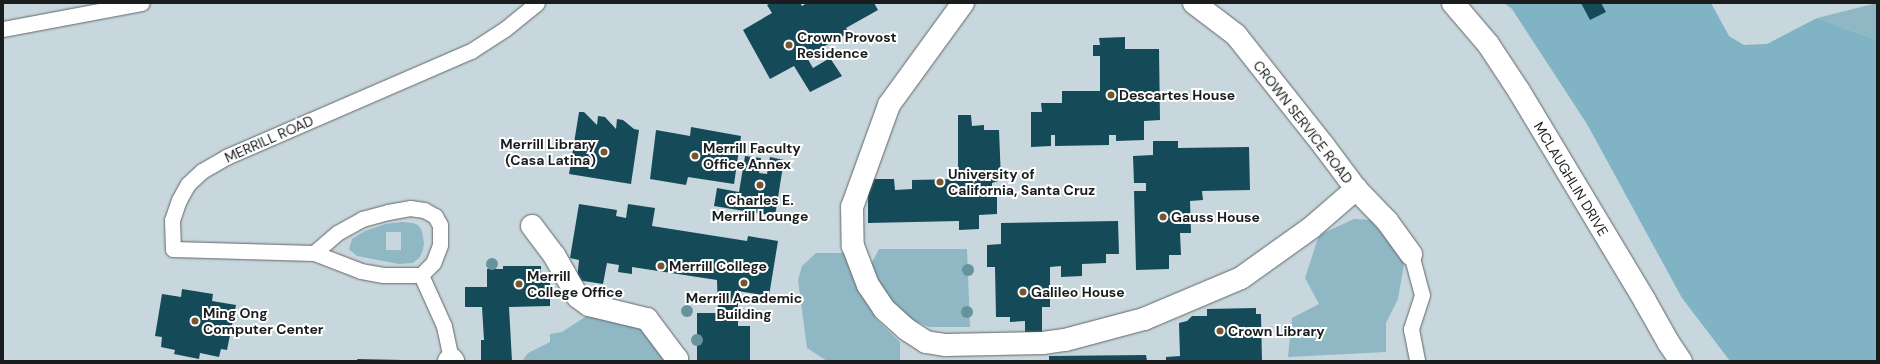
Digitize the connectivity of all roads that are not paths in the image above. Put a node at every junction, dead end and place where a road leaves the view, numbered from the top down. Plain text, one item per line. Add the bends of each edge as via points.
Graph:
1 (142, 3) edge
2 (537, 3) edge
3 (963, 3) edge
4 (1194, 3) edge
5 (1453, 3) edge
6 (3, 29) edge
7 (1356, 189) junction
8 (532, 226) dead end
9 (314, 253) junction
10 (1411, 254) joint
11 (421, 275) junction
12 (451, 360) edge
13 (677, 361) edge
14 (1417, 361) edge
15 (1681, 361) edge

1 - 6 lane
2 - 9 lane, MERRILL ROAD via 505,29 471,51 220,160 188,184 172,220 173,249
3 - 7 street, CROWN SERVICE ROAD via 889,105 852,207 853,246 868,285 884,309 906,329 926,342 946,345 1043,343 1065,340 1144,319 1241,278 1311,228
4 - 7 street, CROWN SERVICE ROAD via 1236,35
5 - 15 street, MCLAUGHLIN DRIVE via 1488,44 1519,91
7 - 10 street
8 - 13 street via 554,255 578,297 589,305 646,319
9 - 11 lane via 361,271 383,275
9 - 11 lane via 337,233 362,220 410,208 424,210 435,216 440,225 440,245 433,263
10 - 14 lane via 1422,295 1411,330
11 - 12 lane via 444,326

